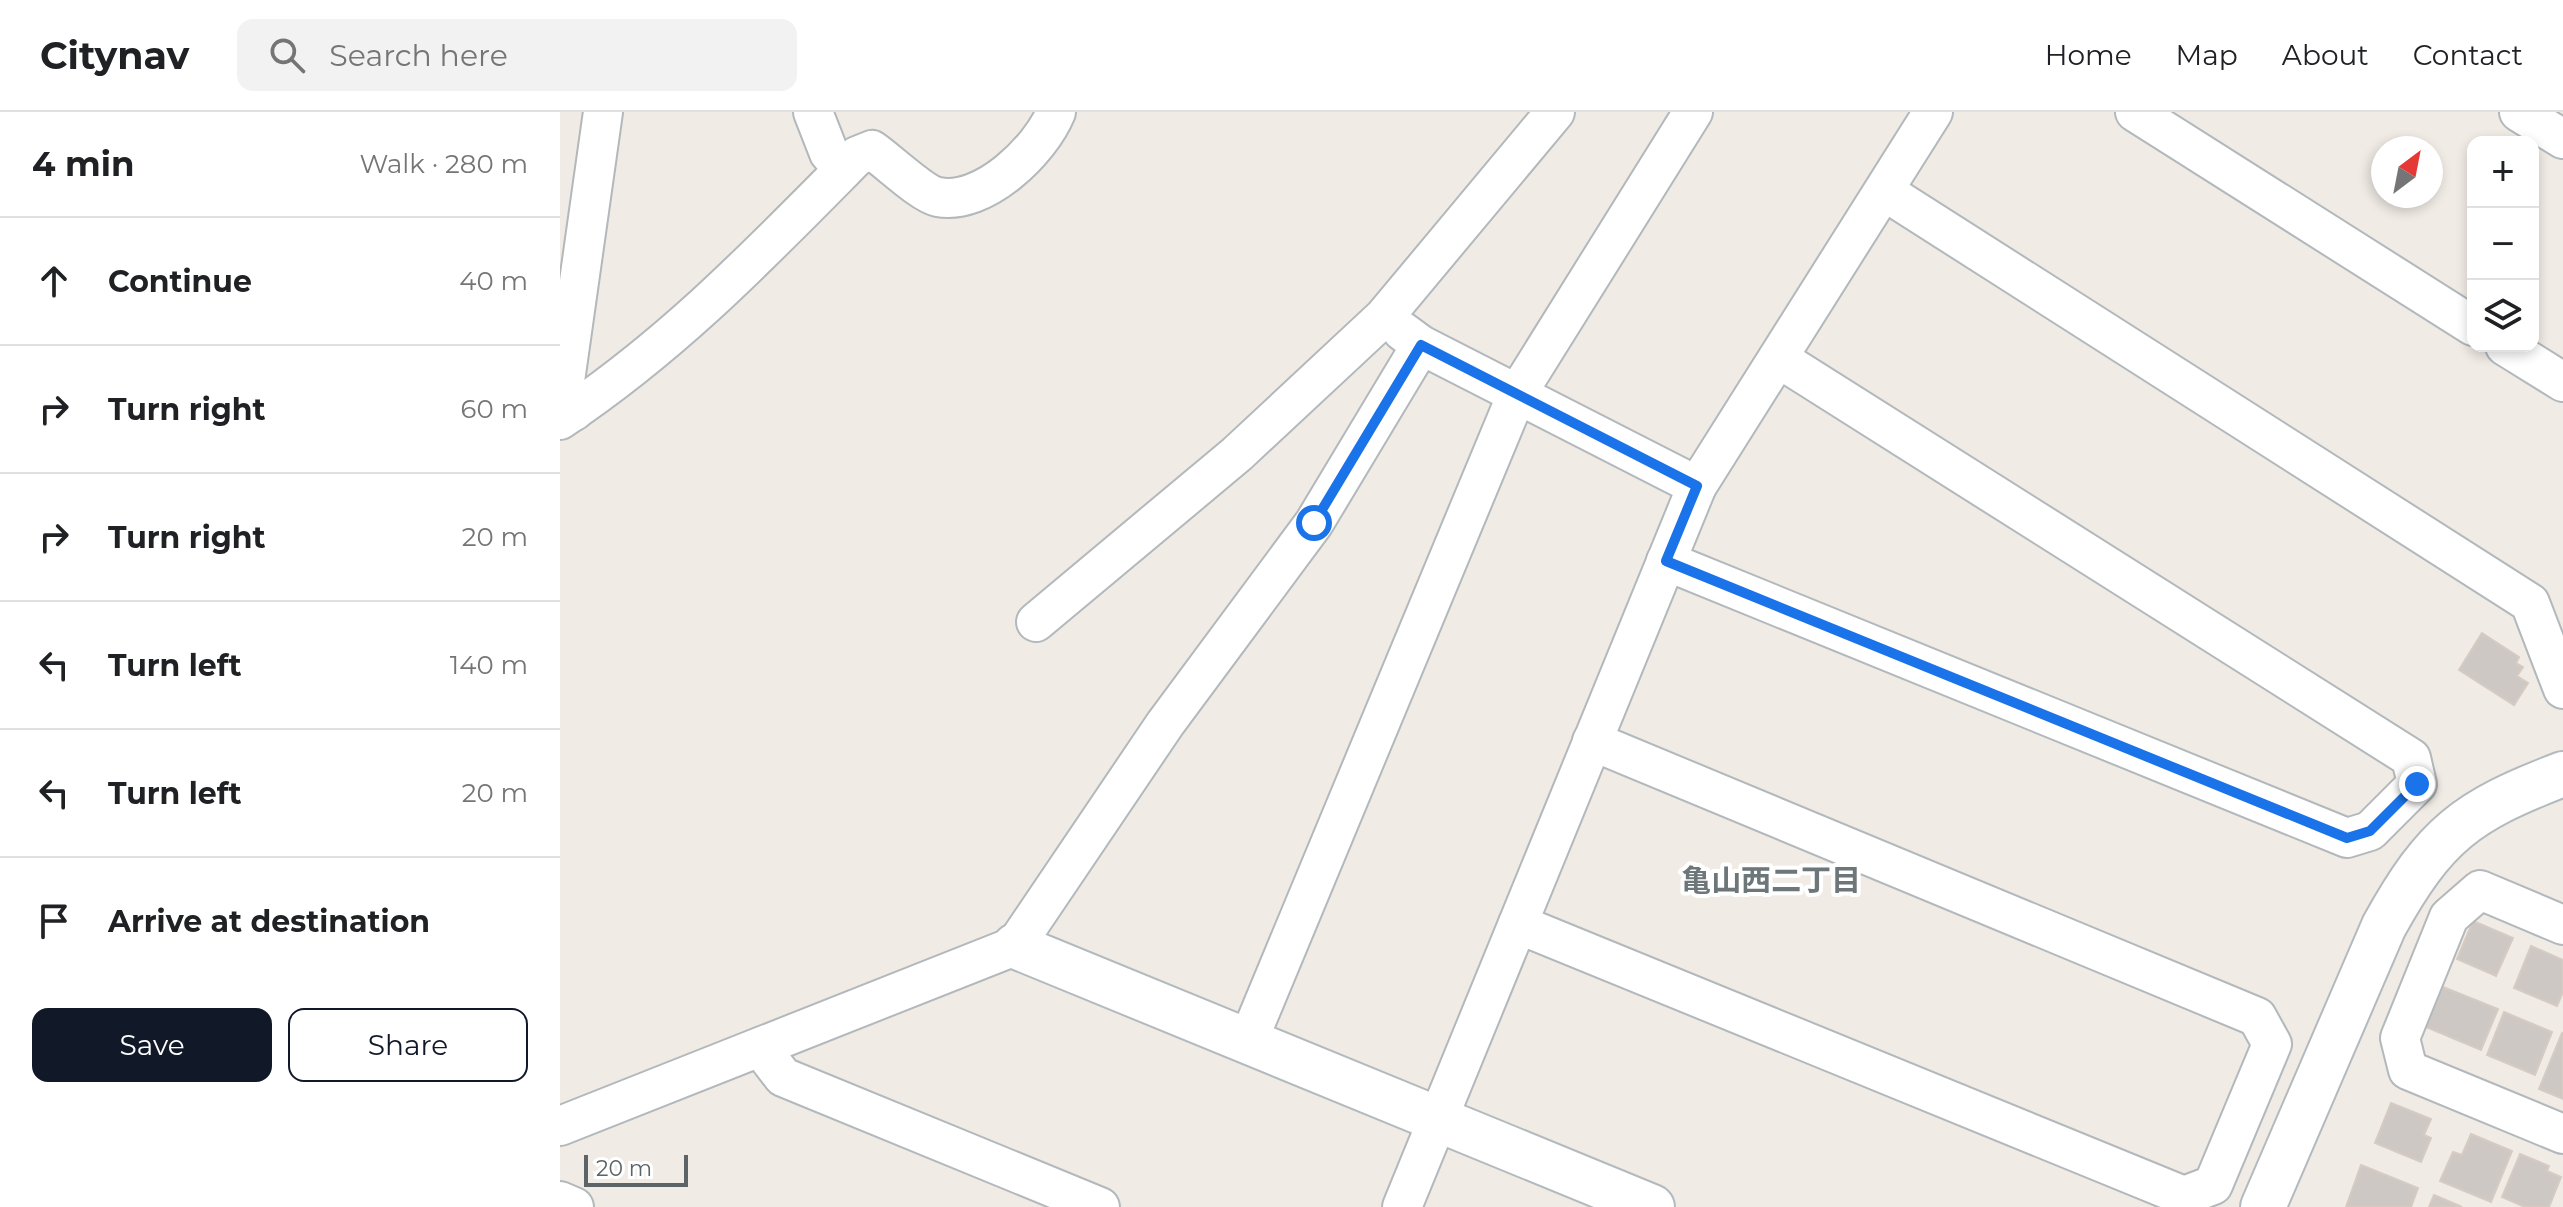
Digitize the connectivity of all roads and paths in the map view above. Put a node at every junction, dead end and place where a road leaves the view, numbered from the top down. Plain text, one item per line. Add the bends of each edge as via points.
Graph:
1 (603, 112) edge
2 (813, 112) edge
3 (1056, 112) edge
4 (1555, 112) edge
5 (1693, 112) edge
6 (1933, 112) edge
7 (2135, 112) edge
8 (2519, 112) edge
9 (2563, 139) edge
10 (843, 170) junction
11 (1884, 191) junction
12 (1384, 317) junction
13 (2467, 322) edge
14 (1421, 345) junction
15 (2515, 352) edge
16 (1778, 358) junction
17 (2563, 382) edge
18 (1517, 394) junction
19 (567, 416) edge
20 (1697, 486) junction
21 (1666, 561) junction
22 (1036, 622) dead end
23 (2563, 689) edge
24 (1592, 741) junction
25 (2563, 774) edge
26 (1518, 924) junction
27 (2563, 925) edge
28 (1015, 946) junction
29 (1248, 1041) junction
30 (760, 1047) junction
31 (1438, 1119) junction
32 (560, 1126) edge
33 (2563, 1134) edge
34 (560, 1201) edge
35 (574, 1207) edge
36 (1100, 1207) edge
37 (1402, 1207) edge
38 (1652, 1207) edge
39 (2263, 1207) edge

1 - 19 street via 564,388
2 - 10 street via 829,153
3 - 10 street via 1028,157 970,196 935,197 872,150
4 - 12 street
5 - 18 street
6 - 11 street
7 - 13 street
8 - 9 street
10 - 19 street via 741,276
11 - 16 street
11 - 23 street via 2530,603
12 - 14 street
12 - 22 street via 1237,454
14 - 18 street
14 - 28 street via 1314,523 1165,724
15 - 17 street
16 - 20 street
16 - 21 street via 2411,758 2417,784 2370,831 2347,838
18 - 20 street
18 - 29 street
20 - 21 street
21 - 24 street
24 - 26 street
24 - 26 street via 2257,1017 2272,1044 2213,1185 2184,1196
25 - 39 street via 2512,792 2468,819 2434,846 2409,881 2384,926
26 - 31 street
27 - 33 street via 2480,890 2449,917 2400,1038 2408,1070
28 - 29 street
28 - 30 street
29 - 31 street
30 - 32 street
30 - 36 street via 783,1077
31 - 37 street
31 - 38 street
34 - 35 street

